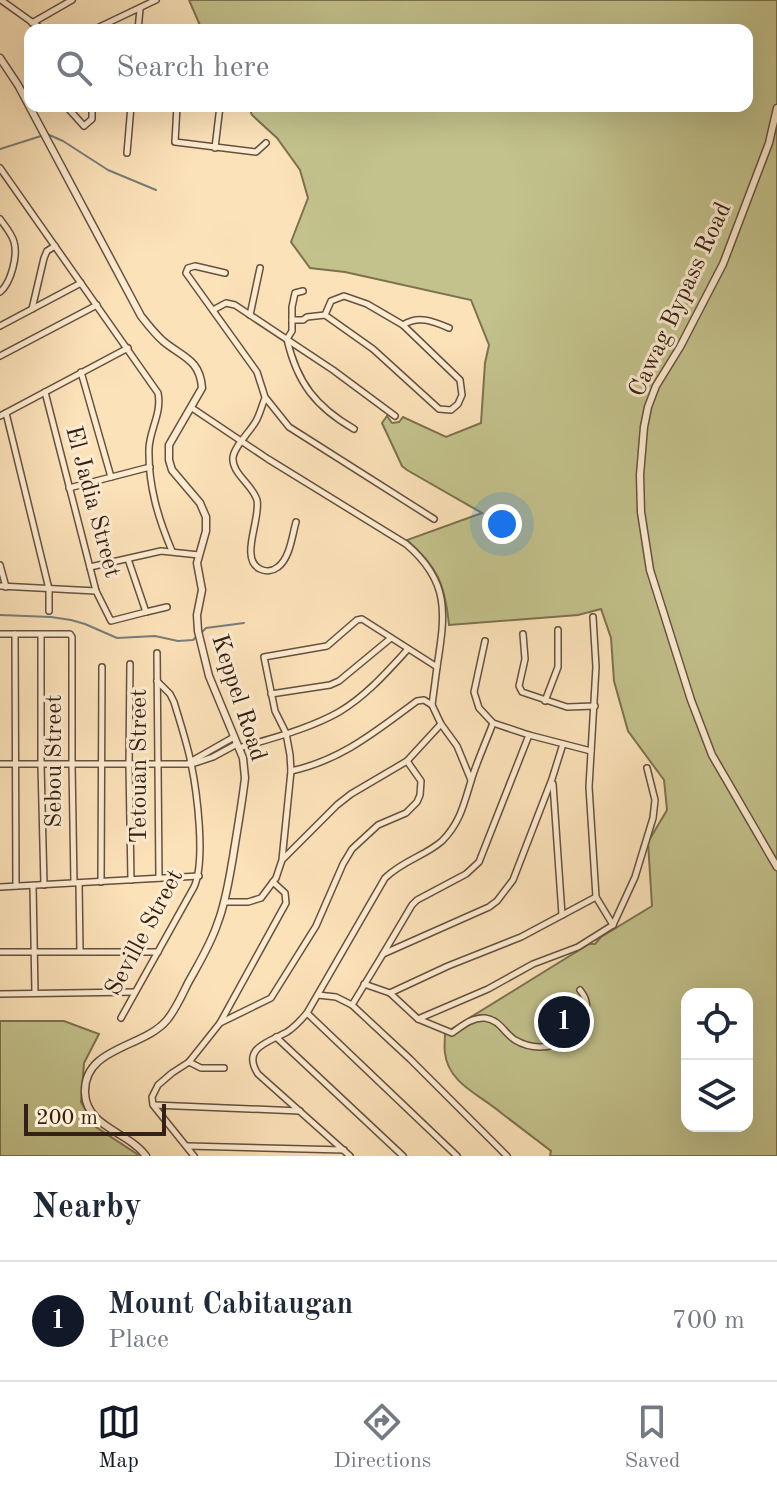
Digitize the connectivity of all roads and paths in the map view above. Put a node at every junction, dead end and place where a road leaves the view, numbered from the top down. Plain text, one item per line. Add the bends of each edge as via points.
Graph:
1 (1, 0) edge
2 (72, 0) edge
3 (156, 0) edge
4 (140, 8) junction
5 (32, 23) joint
6 (106, 24) edge
7 (139, 24) edge
8 (0, 58) edge
9 (24, 97) edge
10 (777, 108) edge
11 (32, 112) edge
12 (71, 112) edge
13 (92, 112) edge
14 (130, 112) edge
15 (177, 112) edge
16 (219, 112) edge
17 (266, 143) dead end
18 (215, 148) junction
19 (127, 153) dead end
20 (0, 168) edge
21 (5, 175) junction
22 (0, 182) edge
23 (0, 219) edge
24 (55, 246) junction
25 (260, 268) dead end
26 (225, 273) dead end
27 (81, 283) junction
28 (303, 291) dead end
29 (0, 292) edge
30 (97, 305) junction
31 (32, 309) junction
32 (213, 310) junction
33 (250, 315) junction
34 (325, 315) junction
35 (292, 320) junction
36 (403, 325) junction
37 (0, 326) edge
38 (449, 328) dead end
39 (287, 339) junction
40 (128, 348) junction
41 (0, 356) edge
42 (81, 372) junction
43 (45, 392) junction
44 (265, 397) junction
45 (192, 408) junction
46 (3, 415) edge
47 (395, 416) dead end
48 (354, 429) dead end
49 (242, 441) junction
50 (150, 467) junction
51 (111, 477) junction
52 (69, 488) junction
53 (434, 519) dead end
54 (296, 522) dead end
55 (172, 551) junction
56 (199, 555) junction
57 (128, 559) junction
58 (0, 565) edge
59 (90, 567) junction
60 (3, 587) edge
61 (49, 589) junction
62 (96, 591) junction
63 (167, 607) dead end
64 (49, 611) dead end
65 (146, 612) junction
66 (593, 617) dead end
67 (558, 630) dead end
68 (0, 634) edge
69 (15, 634) junction
70 (523, 634) dead end
71 (41, 635) junction
72 (391, 638) junction
73 (485, 641) dead end
74 (408, 649) junction
75 (157, 653) dead end
76 (130, 664) dead end
77 (102, 667) dead end
78 (437, 667) junction
79 (157, 681) junction
80 (271, 694) junction
81 (545, 701) junction
82 (432, 705) junction
83 (595, 706) junction
84 (493, 723) junction
85 (441, 724) junction
86 (286, 733) junction
87 (529, 735) junction
88 (237, 743) junction
89 (563, 744) junction
90 (591, 751) junction
91 (407, 761) junction
92 (190, 763) junction
93 (0, 764) edge
94 (15, 765) junction
95 (41, 765) junction
96 (72, 765) junction
97 (101, 765) junction
98 (129, 765) junction
99 (158, 765) junction
100 (647, 768) dead end
101 (291, 771) junction
102 (552, 779) junction
103 (471, 781) junction
104 (282, 860) junction
105 (777, 867) edge
106 (199, 876) junction
107 (159, 878) junction
108 (131, 880) junction
109 (101, 882) junction
110 (273, 882) junction
111 (77, 883) junction
112 (44, 885) junction
113 (16, 886) junction
114 (33, 886) junction
115 (0, 887) edge
116 (596, 897) junction
117 (224, 902) junction
118 (562, 915) junction
119 (613, 925) junction
120 (80, 951) junction
121 (0, 952) edge
122 (34, 952) junction
123 (159, 952) junction
124 (383, 954) junction
125 (364, 984) junction
126 (580, 990) dead end
127 (136, 992) junction
128 (35, 993) junction
129 (390, 993) junction
130 (0, 994) edge
131 (318, 995) junction
132 (352, 1005) junction
133 (307, 1013) junction
134 (121, 1018) dead end
135 (418, 1019) junction
136 (220, 1023) junction
137 (276, 1037) junction
138 (189, 1062) junction
139 (224, 1068) dead end
140 (153, 1105) junction
141 (301, 1111) junction
142 (186, 1146) junction
143 (344, 1150) junction
144 (146, 1156) edge
145 (194, 1156) edge
146 (350, 1156) edge
147 (403, 1156) edge
148 (457, 1156) edge
149 (507, 1156) edge

1 - 5 street
2 - 5 street
3 - 4 street
4 - 6 street
4 - 7 street
8 - 9 street, Keppel Road
10 - 105 street, Cawag Bypass Road via 723,264 648,407 640,475 650,570 691,700 712,755
11 - 45 street, Keppel Road via 141,316 197,366 202,388
12 - 13 street via 84,126
14 - 19 street
15 - 18 street via 175,142
16 - 18 street
17 - 18 street via 256,152
20 - 21 street
21 - 22 street
21 - 24 street
23 - 29 street via 15,247 7,285
24 - 27 street
24 - 31 street via 44,258
25 - 33 street
26 - 32 street via 195,266 186,273
27 - 30 street
27 - 31 street
28 - 35 street via 295,293
30 - 40 street
30 - 41 street
31 - 37 street
32 - 33 street via 226,303
32 - 44 street via 257,372
33 - 39 street
34 - 35 street
34 - 36 street via 331,301 344,296
34 - 36 street via 373,349 439,409 451,410 462,395 460,380
35 - 39 street
36 - 38 street via 417,318
39 - 47 street
39 - 48 street via 311,396
40 - 42 street
40 - 50 street via 160,403 149,446
42 - 43 street
42 - 51 street
43 - 46 street
43 - 52 street, El Jadia Street
44 - 49 street
44 - 53 street via 289,427
45 - 49 street
45 - 56 street, Keppel Road via 169,445 169,460 205,512 207,527
46 - 61 street
49 - 54 street via 233,463 257,501 250,552 255,565 267,571 280,565
49 - 78 street via 406,544 425,563 438,585 444,613
50 - 51 street
50 - 55 street via 152,494
51 - 52 street
52 - 59 street, El Jadia Street
55 - 56 street
55 - 57 street
56 - 88 street, Keppel Road via 199,639
57 - 59 street
57 - 65 street
58 - 60 street
59 - 62 street, El Jadia Street
60 - 61 street
61 - 62 street
61 - 64 street
62 - 65 street, El Jadia Street via 114,621
63 - 65 street
66 - 83 street
67 - 81 street via 558,667
68 - 69 street
69 - 71 street
69 - 94 street
70 - 81 street via 520,689
71 - 95 street
71 - 96 street, Sebou Street via 72,638
72 - 74 street
72 - 80 street via 339,681
72 - 80 street via 359,619 327,646 265,657
73 - 84 street via 474,692 479,708
74 - 78 street
74 - 86 street via 341,710
75 - 79 street, Tetouan Street
76 - 98 street
77 - 97 street
78 - 82 street
79 - 92 street, Seville Street via 174,702
79 - 99 street, Tetouan Street
80 - 86 street
81 - 83 street
82 - 85 street
82 - 101 street via 419,700 343,753
83 - 90 street
84 - 87 street
84 - 103 street
85 - 91 street
85 - 103 street
86 - 88 street
86 - 101 street
87 - 89 street
87 - 124 street via 479,862 417,900
88 - 92 street
88 - 117 street, Keppel Road via 244,782
89 - 90 street
89 - 102 street
90 - 116 street
91 - 104 street via 351,794
91 - 136 street via 421,781 417,802 378,825 352,849 321,917 271,998
92 - 99 street
92 - 106 street, Seville Street
93 - 94 street
94 - 95 street
94 - 113 street
95 - 96 street
95 - 112 street
96 - 97 street
96 - 111 street, Sebou Street
97 - 98 street
97 - 109 street
98 - 99 street
98 - 108 street
99 - 107 street, Tetouan Street
100 - 119 street via 655,800 653,818
101 - 104 street
102 - 118 street
102 - 124 street via 513,880 497,901
103 - 131 street via 462,812 448,834 397,867 379,886
104 - 110 street
106 - 107 street
106 - 123 street, Seville Street
107 - 108 street
108 - 109 street
109 - 111 street
110 - 117 street via 254,901
110 - 136 street via 285,893 286,903
111 - 112 street
111 - 120 street, Sebou Street
112 - 114 street
113 - 114 street
113 - 115 street
114 - 122 street
116 - 118 street
116 - 119 street
117 - 144 street, Keppel Road via 207,948 169,1018 98,1061 86,1078 85,1100 92,1114
118 - 129 street
119 - 135 street via 578,947
120 - 122 street
120 - 123 street
121 - 122 street
122 - 128 street
123 - 127 street, Seville Street
124 - 125 street
125 - 129 street
125 - 132 street
126 - 135 street via 587,1003 581,1025 568,1039 551,1046 530,1046 483,1018 452,1033
127 - 128 street
127 - 134 street, Seville Street
128 - 130 street
129 - 135 street
131 - 132 street
131 - 133 street
132 - 149 street
133 - 137 street
133 - 148 street
136 - 138 street
137 - 141 street via 257,1049 253,1065
137 - 147 street
138 - 139 street
138 - 140 street via 158,1085
140 - 141 street
140 - 142 street
141 - 143 street
142 - 143 street
142 - 145 street
143 - 146 street

